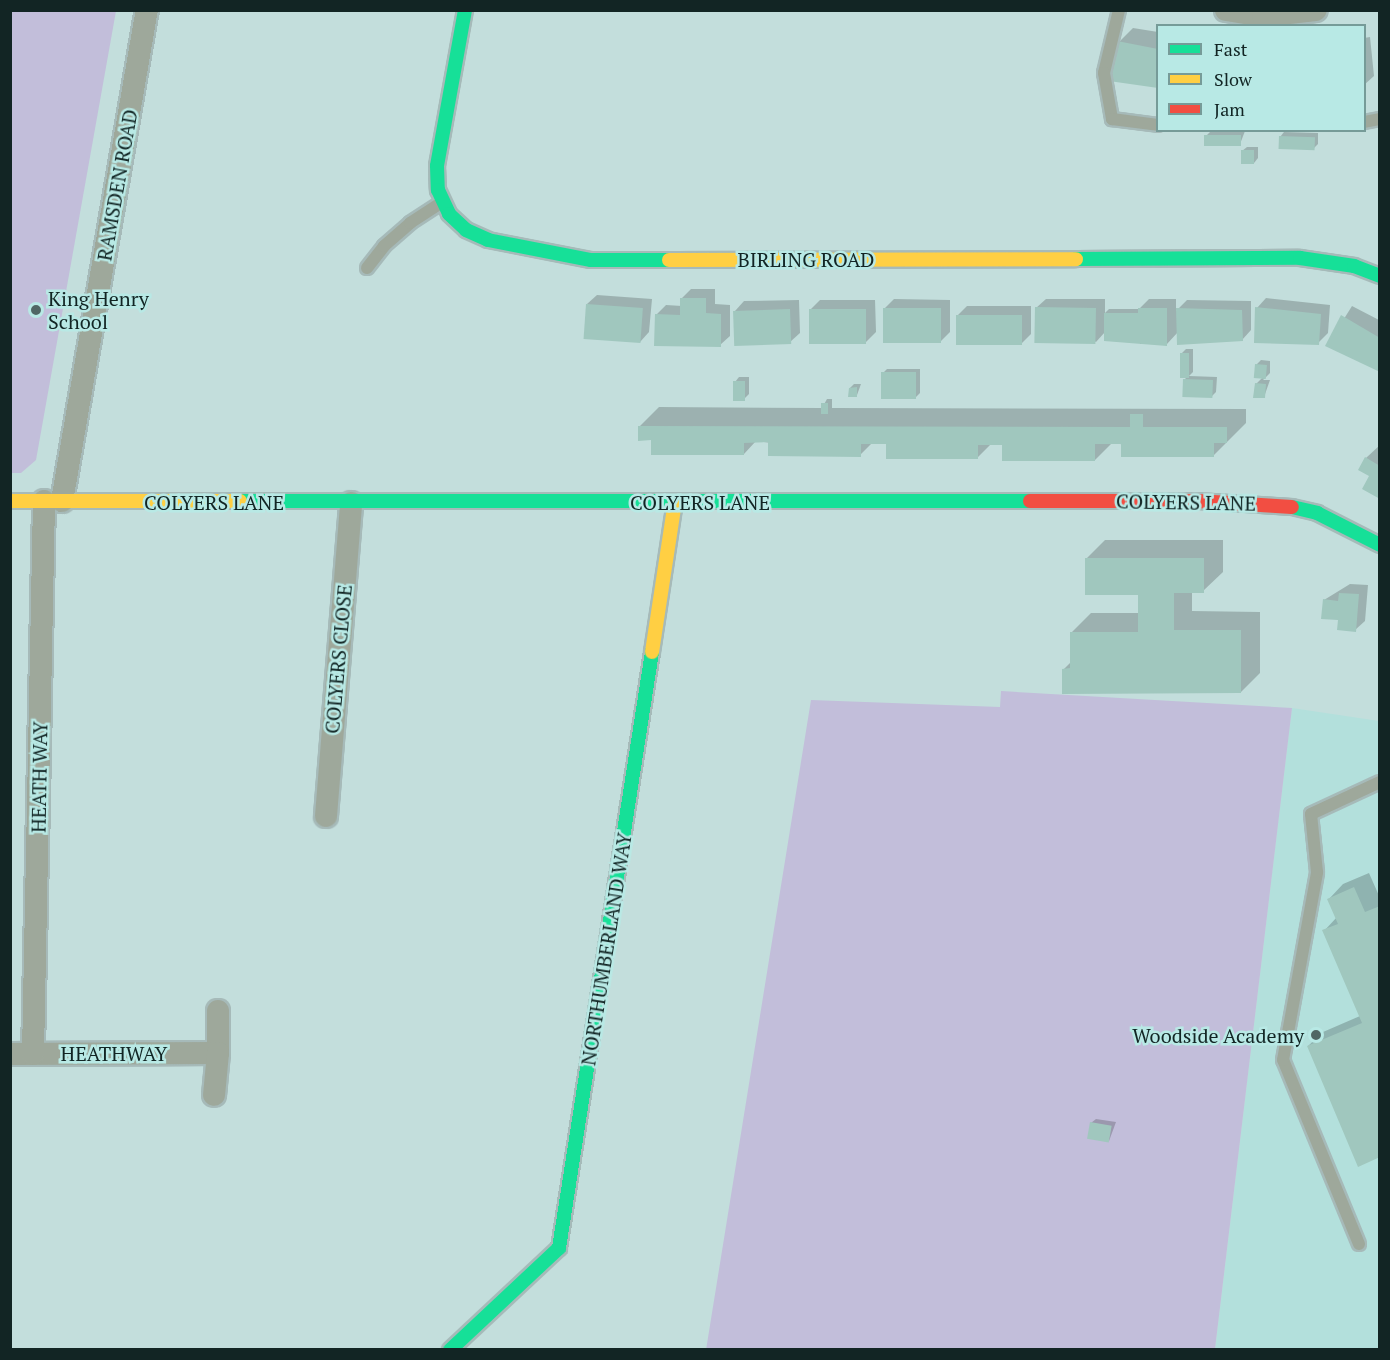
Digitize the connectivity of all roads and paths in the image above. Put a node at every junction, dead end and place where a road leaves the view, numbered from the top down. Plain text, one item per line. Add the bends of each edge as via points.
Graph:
1 (147, 10) edge
2 (465, 10) edge
3 (1119, 10) edge
4 (1226, 10) edge
5 (1316, 10) edge
6 (1263, 13) edge
7 (1156, 125) edge
8 (443, 201) junction
9 (367, 268) dead end
10 (1380, 276) edge
11 (10, 501) edge
12 (53, 501) junction
13 (351, 502) junction
14 (675, 502) junction
15 (1380, 545) edge
16 (1380, 782) edge
17 (326, 816) dead end
18 (219, 1011) dead end
19 (218, 1053) junction
20 (22, 1054) edge
21 (214, 1095) dead end
22 (1359, 1244) dead end
23 (450, 1350) edge

1 - 12 street, RAMSDEN ROAD
2 - 8 street, BIRLING ROAD via 437,166 438,190
3 - 7 lane via 1104,73 1112,119
4 - 6 street
5 - 6 street
8 - 9 lane via 410,223
8 - 10 street, BIRLING ROAD via 449,214 466,230 488,240 591,260 1300,258 1354,266
11 - 12 street, COLYERS LANE
12 - 13 street, COLYERS LANE
12 - 20 street, HEATH WAY
13 - 14 street, COLYERS LANE
13 - 17 street, COLYERS CLOSE
14 - 15 street, COLYERS LANE via 1280,504 1317,513
14 - 23 street, NORTHUMBERLAND WAY via 560,1248
16 - 22 lane via 1311,814 1317,872 1283,1060
18 - 19 street
19 - 20 street, HEATHWAY
19 - 21 street

